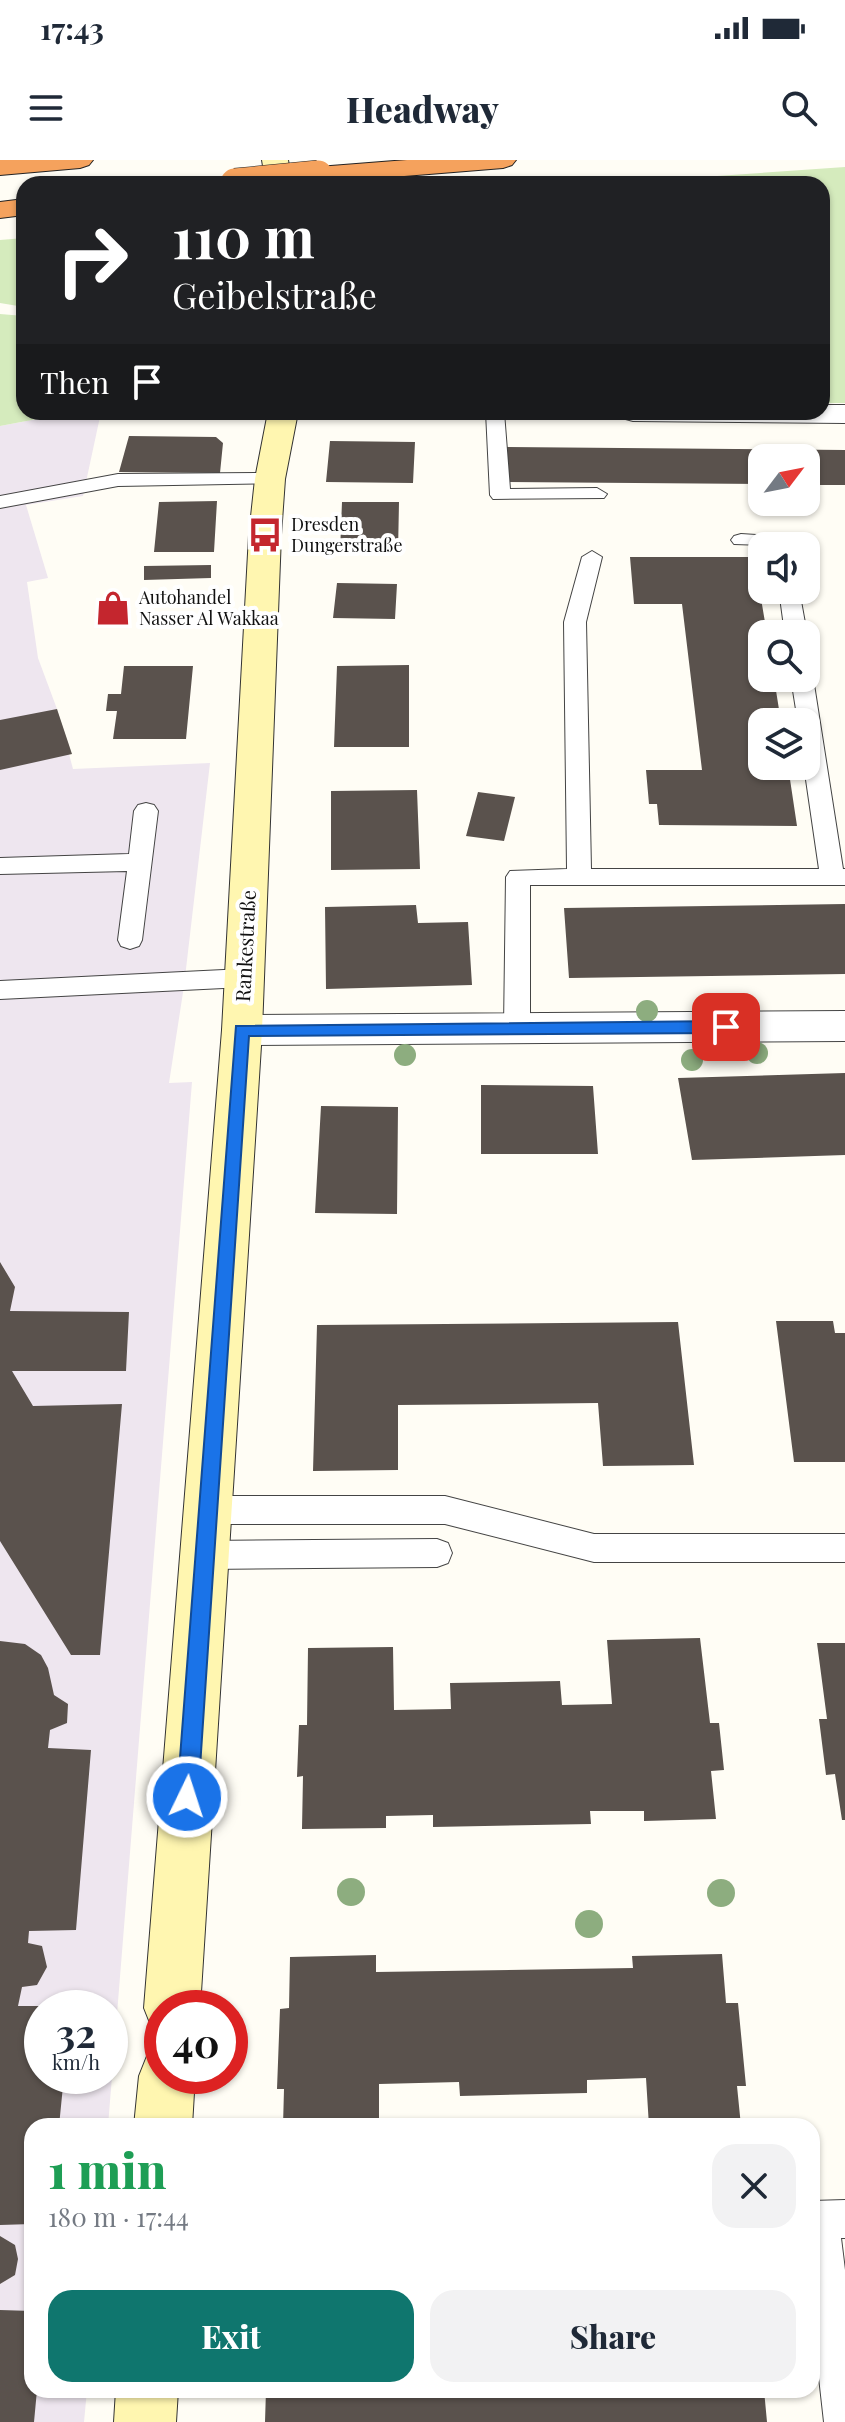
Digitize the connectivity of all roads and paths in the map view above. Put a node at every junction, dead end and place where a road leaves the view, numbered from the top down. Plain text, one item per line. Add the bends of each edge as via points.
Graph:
1 (80, 160) edge
2 (503, 160) edge
3 (0, 167) edge
4 (308, 176) edge
5 (281, 420) edge
6 (495, 420) edge
7 (270, 479) junction
8 (597, 494) dead end
9 (0, 502) edge
10 (741, 540) dead end
11 (748, 540) edge
12 (592, 557) dead end
13 (805, 692) edge
14 (146, 811) dead end
15 (140, 862) junction
16 (0, 866) edge
17 (579, 877) junction
18 (838, 877) edge
19 (130, 940) dead end
20 (244, 978) junction
21 (0, 990) edge
22 (845, 1026) edge
23 (517, 1028) junction
24 (242, 1030) junction
25 (206, 1532) junction
26 (845, 1548) edge
27 (437, 1553) dead end
28 (173, 1990) edge
29 (166, 2094) edge
30 (164, 2118) edge
31 (826, 2220) edge
32 (146, 2398) edge
33 (145, 2422) edge
34 (844, 2422) edge

1 - 3 highway
2 - 4 highway, bridge
5 - 7 street, Rankestraße
6 - 8 lane via 500,495
7 - 9 lane via 118,480
7 - 20 street, Rankestraße
10 - 11 lane
12 - 17 lane via 575,622
13 - 18 lane
14 - 15 lane
15 - 16 lane
15 - 19 lane
17 - 18 lane
17 - 23 lane via 518,877
20 - 21 lane
20 - 24 street, Rankestraße
22 - 23 street
23 - 24 street
24 - 25 street, Rankestraße
25 - 26 lane via 445,1510 594,1548
25 - 27 lane
25 - 28 street, Rankestraße
29 - 30 street
31 - 34 lane
32 - 33 street

